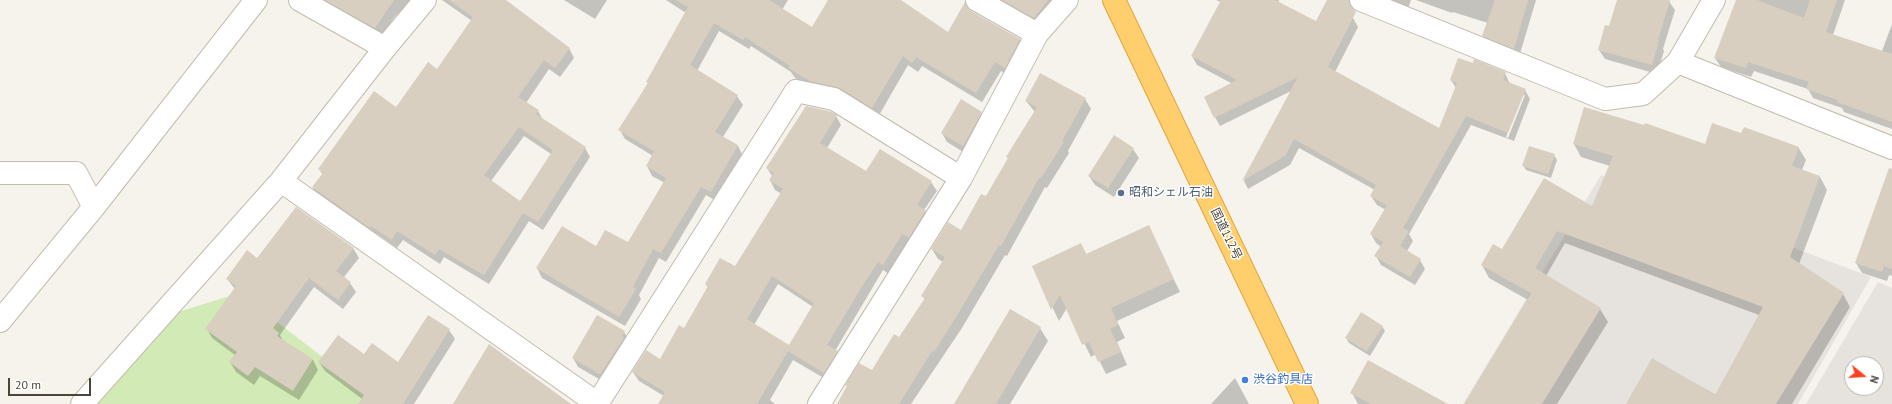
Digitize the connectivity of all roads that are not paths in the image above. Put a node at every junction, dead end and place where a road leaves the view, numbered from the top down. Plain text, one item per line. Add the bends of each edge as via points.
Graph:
1 (256, 0) edge
2 (300, 0) edge
3 (425, 0) edge
4 (977, 0) edge
5 (1067, 0) edge
6 (1114, 0) edge
7 (1361, 0) edge
8 (1714, 0) edge
9 (1038, 34) junction
10 (385, 48) junction
11 (1678, 62) junction
12 (1892, 148) edge
13 (0, 173) edge
14 (961, 178) junction
15 (281, 181) junction
16 (94, 207) junction
17 (0, 321) edge
18 (82, 404) edge
19 (598, 404) edge
20 (819, 404) edge
21 (1307, 404) edge

1 - 16 street
2 - 10 street
3 - 10 street
4 - 9 street
5 - 9 street
6 - 21 highway, 国道112号
7 - 11 street via 1605,99 1643,94
8 - 11 street
9 - 14 street
10 - 15 street
11 - 12 street
13 - 16 street via 76,172
14 - 19 street via 834,99 796,91
14 - 20 street
15 - 18 street
15 - 19 street
16 - 17 street

